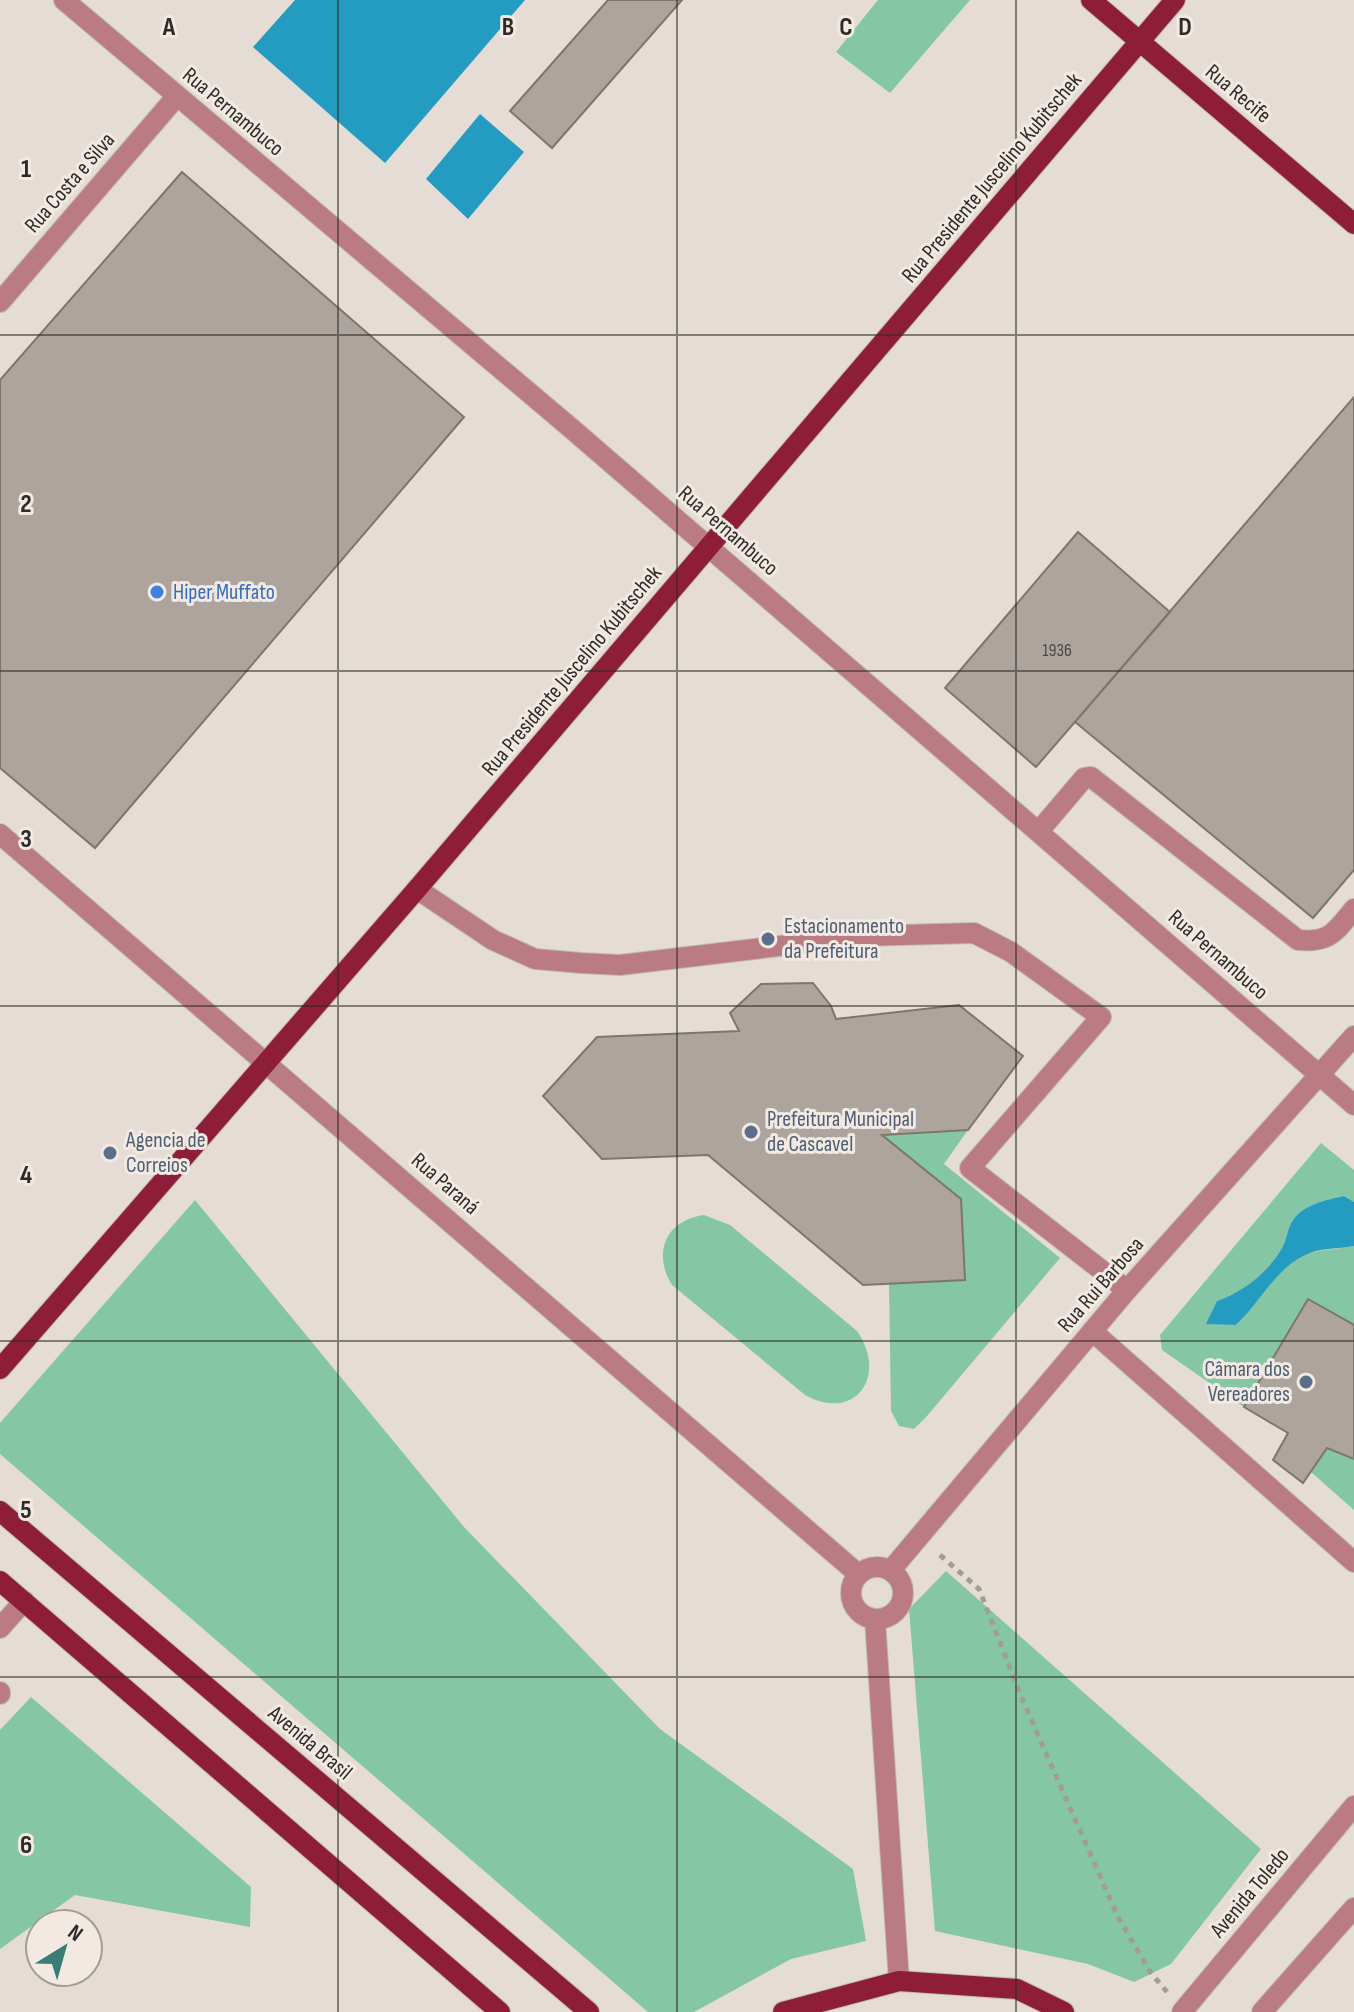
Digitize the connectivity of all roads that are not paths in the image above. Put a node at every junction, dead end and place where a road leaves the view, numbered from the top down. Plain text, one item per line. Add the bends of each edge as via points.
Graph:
1 (64, 0) edge
2 (1091, 0) edge
3 (1175, 0) edge
4 (1140, 42) junction
5 (177, 96) junction
6 (1351, 216) edge
7 (0, 302) edge
8 (709, 547) junction
9 (1039, 831) junction
10 (0, 834) edge
11 (417, 889) junction
12 (1354, 909) edge
13 (1354, 1036) edge
14 (267, 1062) junction
15 (1320, 1075) junction
16 (1354, 1105) edge
17 (1127, 1290) junction
18 (1092, 1331) junction
19 (0, 1369) edge
20 (0, 1511) edge
21 (1354, 1562) edge
22 (891, 1570) junction
23 (857, 1573) junction
24 (0, 1581) edge
25 (24, 1601) junction
26 (875, 1620) junction
27 (0, 1628) edge
28 (1354, 1806) edge
29 (1354, 1908) edge
30 (899, 1981) junction
31 (492, 2009) edge
32 (1183, 2011) edge
33 (589, 2012) edge
34 (783, 2012) edge
35 (1064, 2012) edge
36 (1262, 2012) edge

1 - 5 street, Rua Pernambuco
2 - 4 main road, Rua Recife
3 - 4 main road, Rua Presidente Juscelino Kubitschek
4 - 6 main road, Rua Recife
4 - 8 main road, Rua Presidente Juscelino Kubitschek
5 - 7 street, Rua Costa e Silva
5 - 8 street, Rua Pernambuco
8 - 9 street, Rua Pernambuco
8 - 11 main road, Rua Presidente Juscelino Kubitschek
9 - 12 street via 1084,778 1091,777 1298,940 1318,942
9 - 15 street, Rua Pernambuco
10 - 14 street, Rua Paraná
11 - 14 main road, Rua Presidente Juscelino Kubitschek
11 - 17 street via 493,940 535,959 620,965 863,936 974,933 1011,952 1101,1017 970,1168
13 - 15 street, Rua Rui Barbosa
14 - 19 main road, Rua Presidente Juscelino Kubitschek
14 - 23 street, Rua Paraná
15 - 16 street, Rua Pernambuco
15 - 17 street, Rua Rui Barbosa
17 - 18 street, Rua Rui Barbosa
18 - 21 street
18 - 22 street, Rua Rui Barbosa
20 - 33 main road, Avenida Brasil
22 - 23 street via 874,1566
22 - 26 street via 902,1584 902,1601 892,1615
23 - 26 street via 849,1592 856,1611
24 - 25 main road
25 - 27 street
25 - 31 main road
26 - 30 street
28 - 32 street, Avenida Toledo
29 - 36 street
30 - 34 main road
30 - 35 main road via 1017,1989

